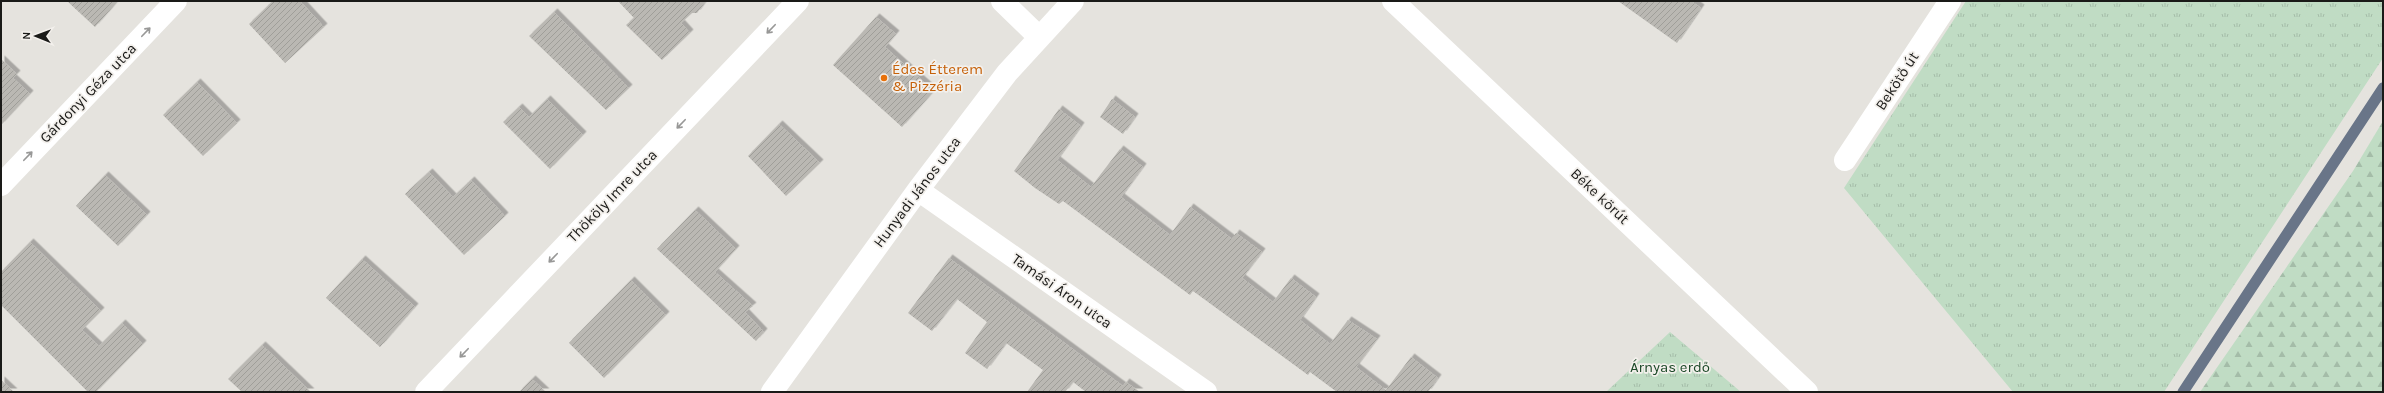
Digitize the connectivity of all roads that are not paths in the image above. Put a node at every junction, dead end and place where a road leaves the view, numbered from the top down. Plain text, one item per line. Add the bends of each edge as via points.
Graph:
1 (176, 1) edge
2 (798, 1) edge
3 (1002, 1) edge
4 (1073, 1) edge
5 (1393, 1) edge
6 (1950, 1) edge
7 (1040, 37) junction
8 (1845, 160) dead end
9 (1, 185) edge
10 (918, 190) junction
11 (426, 392) edge
12 (772, 392) edge
13 (1206, 392) edge
14 (1807, 392) edge

9 -> 1 street, Gárdonyi Géza utca
2 -> 11 street, Thököly Imre utca
3 - 7 street
4 - 7 street, Hunyadi János utca
5 - 14 street, Béke körút
6 - 8 street, Bekötő út
7 - 10 street, Hunyadi János utca via 1008,73
10 - 12 street, Hunyadi János utca
10 - 13 street, Tamási Áron utca

